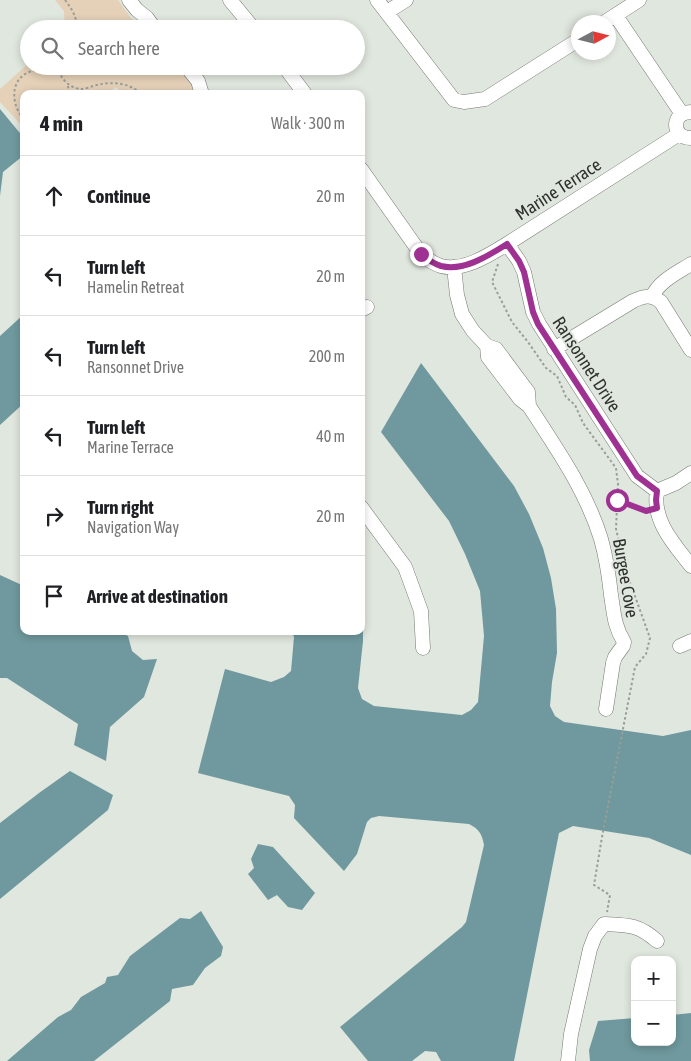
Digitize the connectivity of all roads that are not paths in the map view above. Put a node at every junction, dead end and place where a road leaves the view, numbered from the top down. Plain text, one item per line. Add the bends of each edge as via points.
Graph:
1 (129, 0) edge
2 (230, 0) edge
3 (377, 0) edge
4 (406, 0) edge
5 (639, 0) edge
6 (387, 12) junction
7 (616, 16) edge
8 (148, 20) edge
9 (247, 20) edge
10 (616, 25) edge
11 (571, 44) edge
12 (193, 75) edge
13 (291, 75) edge
14 (201, 90) edge
15 (302, 90) edge
16 (686, 113) edge
17 (685, 136) edge
18 (365, 176) edge
19 (507, 244) junction
20 (691, 264) edge
21 (454, 267) junction
22 (652, 297) junction
23 (554, 349) junction
24 (691, 350) edge
25 (691, 473) edge
26 (657, 491) junction
27 (365, 512) edge
28 (691, 566) edge
29 (423, 648) dead end
30 (606, 709) dead end
31 (656, 941) dead end
32 (568, 1061) edge

1 - 8 street
2 - 9 street
3 - 6 street
4 - 6 street
5 - 7 street
6 - 11 street via 454,100 464,102 485,99
10 - 16 street
12 - 14 street
13 - 15 street
16 - 17 street via 678,117 676,126
17 - 19 street, Marine Terrace
18 - 21 street via 421,254 442,267
19 - 21 street, Marine Terrace via 481,259
19 - 23 street, Ransonnet Drive via 524,272 538,324
20 - 22 street via 663,282
21 - 30 street, Burgee Cove via 462,314 472,331 487,346 488,357 520,400 529,406 573,475 602,541 615,624 624,642 613,663
22 - 23 street via 633,301
22 - 24 street via 661,302
23 - 26 street, Ransonnet Drive via 637,476
25 - 26 street
26 - 28 street via 657,508 666,532
27 - 29 street via 405,567 421,612
31 - 32 street via 629,925 604,924 595,936 571,1034

